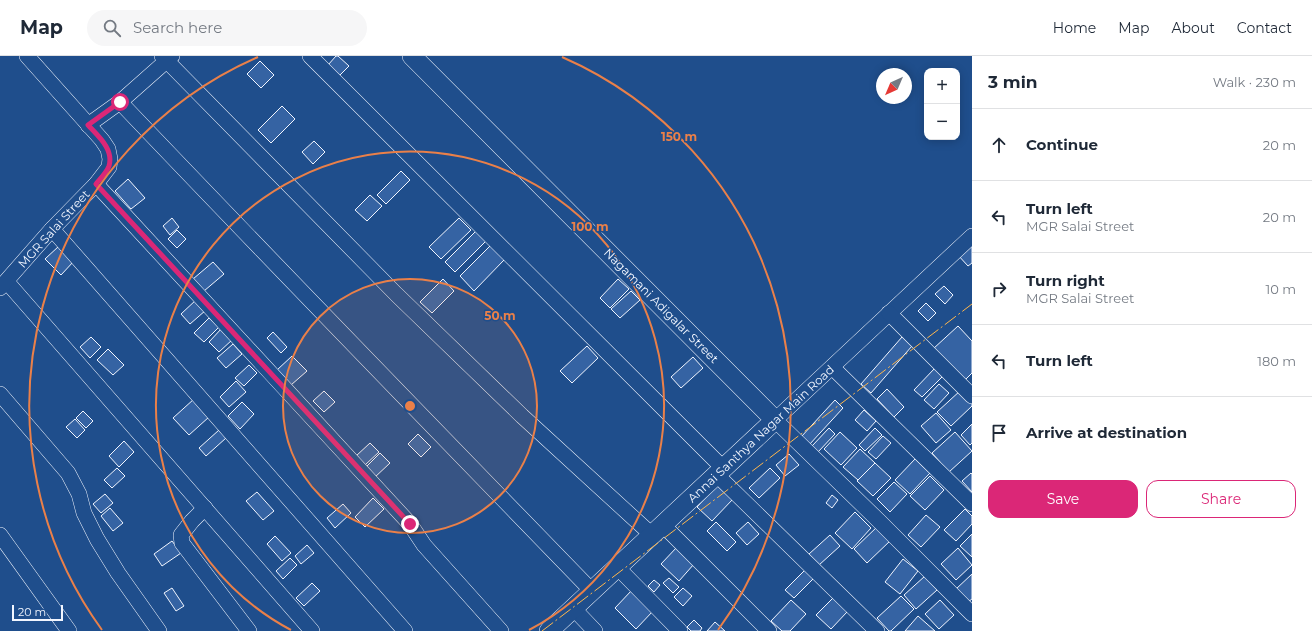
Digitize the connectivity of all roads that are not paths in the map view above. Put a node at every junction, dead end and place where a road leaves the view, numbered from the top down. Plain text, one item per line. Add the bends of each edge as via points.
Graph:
1 (27, 56) edge
2 (310, 56) edge
3 (412, 56) edge
4 (167, 58) edge
5 (120, 102) junction
6 (88, 125) junction
7 (96, 184) junction
8 (52, 229) junction
9 (972, 236) edge
10 (3, 285) edge
11 (889, 313) junction
12 (832, 367) junction
13 (0, 394) edge
14 (972, 396) edge
15 (775, 420) junction
16 (720, 471) junction
17 (972, 504) edge
18 (205, 508) junction
19 (657, 530) junction
20 (0, 535) edge
21 (617, 567) junction
22 (592, 591) junction
23 (573, 608) junction
24 (972, 614) edge
25 (68, 631) edge
26 (159, 631) edge
27 (249, 631) edge
28 (312, 631) edge
29 (405, 631) edge
30 (501, 631) edge
31 (549, 631) edge
32 (595, 631) edge
33 (680, 631) edge
34 (769, 631) edge
35 (877, 631) edge

1 - 6 street, MGR Salai Street
2 - 16 street
3 - 15 street, Nagamani Adigalar Street
4 - 5 street
4 - 19 street via 396,294 522,416
5 - 6 street
5 - 22 street
6 - 7 street, MGR Salai Street via 108,149 110,159 109,167
7 - 8 street, MGR Salai Street
7 - 30 street via 410,524 424,545
8 - 10 street, MGR Salai Street
8 - 29 street
9 - 11 street, Annai Santhya Nagar Main Road
10 - 18 street
11 - 12 street, Annai Santhya Nagar Main Road
11 - 14 street
12 - 15 street, Annai Santhya Nagar Main Road
12 - 17 street
13 - 26 street via 68,473 97,539
15 - 16 street, Annai Santhya Nagar Main Road
15 - 24 street
16 - 19 street, Annai Santhya Nagar Main Road
16 - 35 street
18 - 27 street via 181,535 182,543
18 - 28 street
19 - 21 street, Annai Santhya Nagar Main Road
19 - 34 street
20 - 25 street
21 - 22 street, Annai Santhya Nagar Main Road
21 - 33 street
22 - 23 street, Annai Santhya Nagar Main Road
23 - 31 street, Annai Santhya Nagar Main Road
23 - 32 street

